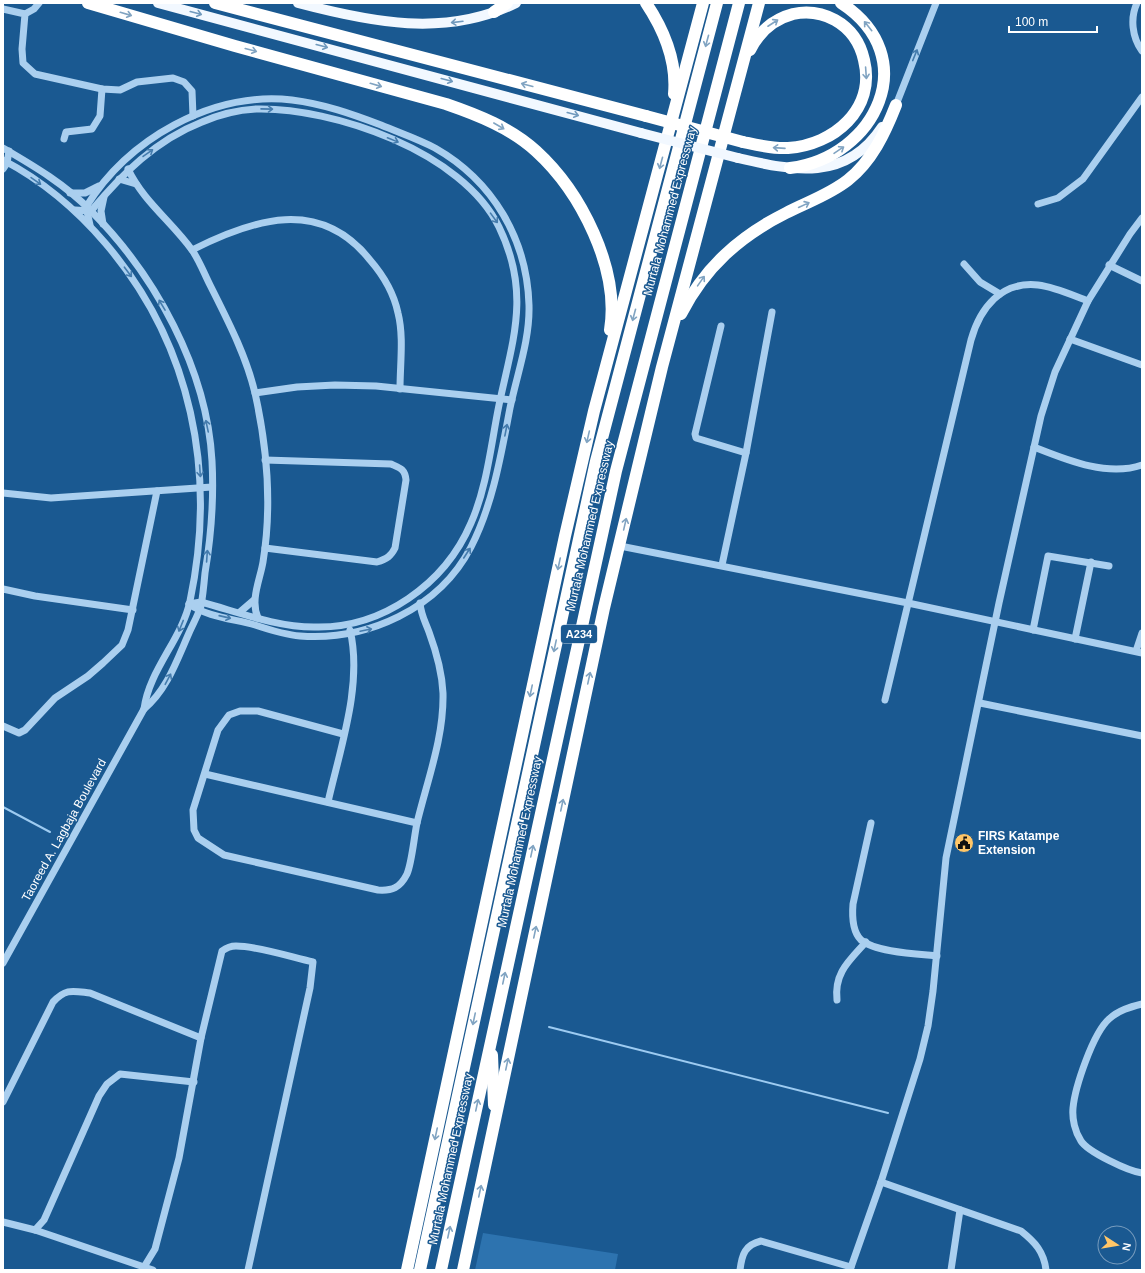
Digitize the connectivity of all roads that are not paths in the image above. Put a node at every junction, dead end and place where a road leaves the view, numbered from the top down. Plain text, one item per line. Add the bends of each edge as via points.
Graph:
1 (39, 3) edge
2 (88, 3) edge
3 (158, 3) edge
4 (215, 3) edge
5 (298, 3) edge
6 (507, 3) edge
7 (516, 3) edge
8 (646, 3) edge
9 (703, 3) edge
10 (717, 3) edge
11 (739, 3) edge
12 (759, 3) edge
13 (841, 3) edge
14 (936, 3) edge
15 (1136, 3) edge
16 (3, 9) edge
17 (494, 12) junction
18 (25, 14) junction
19 (1142, 51) edge
20 (739, 79) junction
21 (102, 89) junction
22 (1142, 97) edge
23 (896, 105) junction
24 (193, 116) junction
25 (673, 117) junction
26 (64, 139) dead end
27 (6, 149) edge
28 (5, 161) edge
29 (790, 168) junction
30 (128, 169) junction
31 (3, 170) edge
32 (119, 179) junction
33 (136, 184) junction
34 (99, 186) junction
35 (70, 193) junction
36 (105, 194) junction
37 (1038, 204) dead end
38 (75, 210) junction
39 (88, 210) junction
40 (1142, 218) edge
41 (90, 225) junction
42 (104, 226) junction
43 (192, 250) junction
44 (964, 264) dead end
45 (1109, 265) junction
46 (1142, 281) edge
47 (1000, 294) junction
48 (1088, 301) junction
49 (772, 312) dead end
50 (721, 326) dead end
51 (1070, 339) junction
52 (1142, 365) edge
53 (662, 368) junction
54 (400, 389) junction
55 (254, 393) junction
56 (500, 398) junction
57 (512, 400) junction
58 (594, 411) junction
59 (1034, 448) junction
60 (746, 452) junction
61 (265, 460) junction
62 (1142, 466) edge
63 (212, 487) junction
64 (201, 488) junction
65 (157, 491) junction
66 (3, 493) edge
67 (620, 546) junction
68 (265, 548) junction
69 (1091, 562) junction
70 (722, 565) junction
71 (1108, 566) dead end
72 (3, 589) edge
73 (254, 600) junction
74 (201, 602) junction
75 (420, 603) junction
76 (908, 603) junction
77 (189, 604) junction
78 (133, 610) junction
79 (199, 611) junction
80 (411, 611) junction
81 (240, 612) junction
82 (421, 616) junction
83 (258, 618) junction
84 (996, 621) junction
85 (348, 624) junction
86 (1033, 630) junction
87 (1142, 632) edge
88 (351, 633) junction
89 (1075, 639) junction
90 (1139, 652) edge
91 (885, 700) dead end
92 (980, 703) junction
93 (144, 708) junction
94 (3, 726) edge
95 (343, 734) junction
96 (1142, 736) edge
97 (205, 774) junction
98 (328, 802) junction
99 (417, 823) junction
100 (871, 823) dead end
101 (866, 942) junction
102 (937, 956) junction
103 (3, 963) edge
104 (837, 1000) dead end
105 (1142, 1004) edge
106 (457, 1035) junction
107 (201, 1038) junction
108 (491, 1038) junction
109 (194, 1082) junction
110 (3, 1102) edge
111 (454, 1110) junction
112 (494, 1124) junction
113 (1142, 1173) edge
114 (882, 1182) junction
115 (960, 1210) junction
116 (3, 1222) edge
117 (35, 1230) junction
118 (144, 1266) junction
119 (851, 1268) edge
120 (153, 1270) edge
121 (248, 1270) edge
122 (407, 1270) edge
123 (420, 1270) edge
124 (441, 1270) edge
125 (463, 1270) edge
126 (740, 1270) edge
127 (951, 1270) edge
128 (1046, 1270) edge

1 - 18 street
2 -> 58 highway via 460,109 496,124 536,151 584,213 603,257 609,282 611,327
3 -> 29 main road, bridge via 641,133 738,158
20 -> 4 highway, bridge via 754,42 763,31 784,17 808,12 828,16 850,31 858,42 867,69 867,83 859,106 845,125 831,135 801,147 767,147
17 -> 5 main road via 460,22 417,24 368,20
6 - 17 highway
7 - 17 main road
8 - 25 highway via 660,26 672,61 675,88
9 - 25 highway, Murtala Mohammed Expressway
10 -> 111 highway, Murtala Mohammed Expressway / A234 via 596,461
108 -> 11 highway, Murtala Mohammed Expressway / A234 via 616,471
12 - 20 highway
29 -> 13 highway via 818,162 847,144 868,122 881,96 884,69 878,42 865,22
23 -> 14 street
15 - 19 street via 1132,14 1133,26
16 - 18 street
18 - 21 street via 23,63 35,74
20 - 53 highway
21 - 24 street via 120,90 137,82 173,78 184,82 192,91
21 - 26 street via 100,116 92,129 66,132
22 - 37 street via 1083,179 1058,198
23 - 29 main road via 877,135 855,156 826,168
53 -> 23 highway via 687,303 718,260 749,234 848,180 879,144
24 - 34 street via 160,133 130,155
24 - 57 street via 216,107 252,99 277,98 334,107 417,139 470,173 501,210 524,258 529,306 526,341
25 -> 58 highway, Murtala Mohammed Expressway
27 - 28 street
27 - 35 street, Taoreed A. Lagbaja Boulevard
28 - 31 street
28 -> 38 street, Taoreed A. Lagbaja Boulevard
30 - 32 street
30 - 33 street
30 -> 56 street via 180,132 203,121 252,109 330,117 411,147 437,162 473,192 485,206 498,224 507,244 518,314 512,352
32 - 33 street
32 - 36 street
33 - 43 street
34 - 35 street via 86,193
34 - 39 street
35 - 39 street, Taoreed A. Lagbaja Boulevard
36 - 39 street
36 - 42 street via 102,211
38 - 39 street
38 - 41 street, Taoreed A. Lagbaja Boulevard
39 - 41 street
39 - 42 street, Taoreed A. Lagbaja Boulevard
40 - 45 street
41 -> 64 street, Taoreed A. Lagbaja Boulevard via 137,284 149,303 172,354 183,383 193,423
63 -> 42 street, Taoreed A. Lagbaja Boulevard via 212,460 200,396 180,338 150,285
43 - 54 street via 224,234 260,222 278,220 310,221 344,235 354,242 379,270 393,297 399,320
43 - 55 street via 228,321
44 - 47 street via 980,282
45 - 46 street
45 - 48 street
47 - 48 street via 1015,288 1037,285
47 - 76 street via 986,307 975,326
48 - 51 street
49 - 60 street
50 - 60 street via 695,434 696,438
51 - 52 street
51 - 59 street via 1048,394
67 -> 53 highway
54 - 55 street via 335,385
54 - 56 street
55 - 61 street
56 - 57 street
56 - 85 street via 480,494 472,522 460,546 428,584 405,602 380,614
75 -> 57 street via 434,594 470,550 490,502
58 -> 106 highway, Murtala Mohammed Expressway
59 - 62 street via 1097,467 1116,469
59 - 84 street
60 - 70 street
61 - 68 street
61 - 68 street via 391,464 405,472 406,480 395,548 392,555 385,560 378,562
63 - 64 street
74 -> 63 street, Taoreed A. Lagbaja Boulevard via 207,561
64 - 65 street
64 - 77 street, Taoreed A. Lagbaja Boulevard via 198,557
65 - 66 street via 42,499
65 - 78 street
67 - 70 street
112 -> 67 highway via 604,608
68 - 73 street
69 - 71 street
69 - 86 street via 1048,556
69 - 89 street
70 - 76 street
72 - 78 street
73 - 81 street
73 - 83 street
74 - 77 street
74 - 79 street, Taoreed A. Lagbaja Boulevard
74 - 81 street
75 - 80 street
75 - 82 street
76 - 84 street
76 - 91 street
77 - 79 street
77 -> 93 street, Taoreed A. Lagbaja Boulevard via 177,634 150,686
78 - 94 street via 122,645 103,664 56,698 25,730 19,733
79 -> 88 street via 298,636 319,637
93 -> 79 street, Taoreed A. Lagbaja Boulevard via 154,701 168,679
80 - 82 street
88 -> 80 street via 374,628
81 - 83 street
82 - 99 street via 439,663 443,717
83 - 85 street via 311,627
84 - 86 street
84 - 92 street
85 - 88 street
86 - 89 street
87 - 90 street
88 - 95 street via 353,679
89 - 90 street
92 - 96 street
92 - 102 street via 946,858
93 - 103 street, Taoreed A. Lagbaja Boulevard
95 - 97 street via 258,711 240,711 229,715 218,730
95 - 98 street
97 - 98 street
97 - 99 street via 193,810 194,830 198,838 224,855 390,891 397,887 407,874
98 - 99 street
100 - 101 street via 852,915 857,933 861,940
101 - 102 street via 876,947
101 - 104 street via 847,963 837,981
102 - 114 street via 931,1005 920,1059
105 - 113 street via 1118,1012 1099,1030 1085,1065 1073,1109 1076,1131 1087,1148
106 - 111 highway
106 -> 122 highway, Murtala Mohammed Expressway
107 - 109 street
107 - 110 street via 90,993 72,990 61,994 53,1002
107 - 121 street via 222,951 236,946 313,962 310,988
108 - 112 highway
124 -> 108 highway, Murtala Mohammed Expressway / A234
109 - 117 street via 120,1074 107,1084 99,1096 44,1220
109 - 118 street via 179,1158 160,1231 155,1249
111 - 123 highway, Murtala Mohammed Expressway / A234
125 -> 112 highway
114 - 115 street
114 - 119 street
115 - 127 street
115 - 128 street via 1021,1231 1034,1241 1042,1253
116 - 117 street
117 - 118 street
118 - 120 street
119 - 126 street via 762,1241 743,1252

